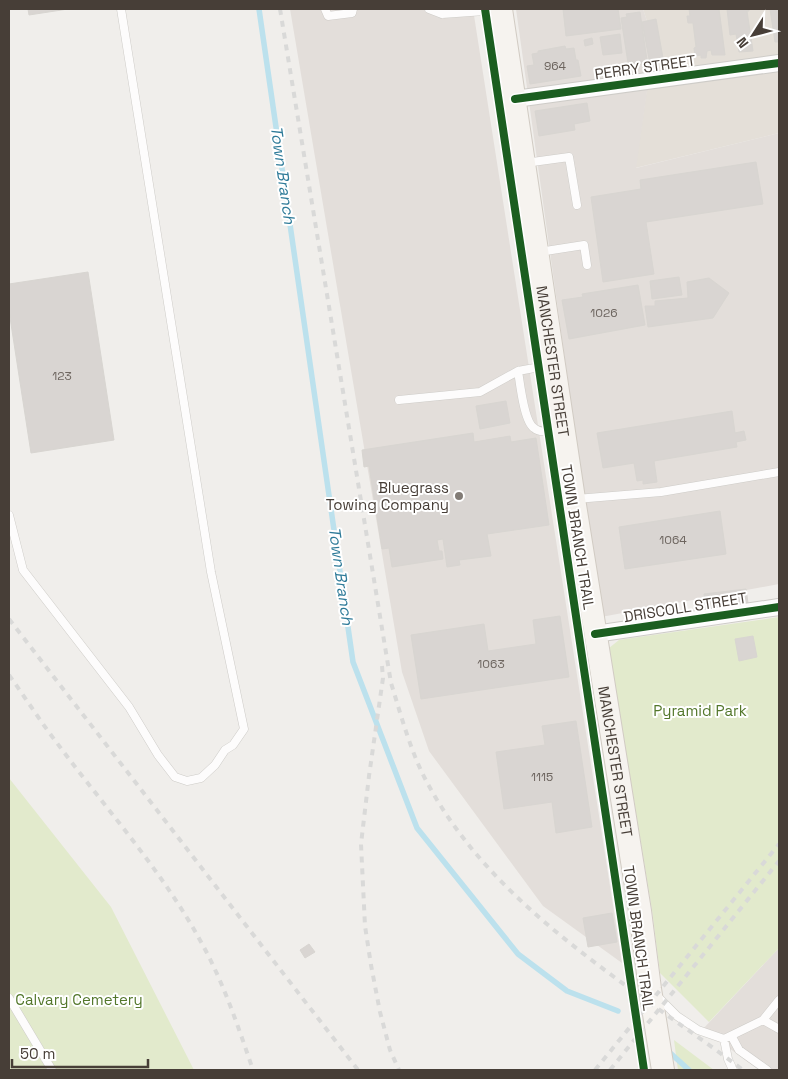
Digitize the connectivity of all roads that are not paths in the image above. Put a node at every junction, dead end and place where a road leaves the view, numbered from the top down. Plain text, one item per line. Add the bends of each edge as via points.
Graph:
1 (121, 9) edge
2 (325, 9) edge
3 (353, 9) edge
4 (429, 9) edge
5 (501, 9) edge
6 (442, 11) edge
7 (779, 63) edge
8 (515, 99) junction
9 (524, 163) junction
10 (577, 205) dead end
11 (537, 252) junction
12 (587, 265) dead end
13 (554, 364) junction
14 (518, 371) junction
15 (399, 400) dead end
16 (564, 430) junction
17 (779, 472) edge
18 (574, 499) junction
19 (9, 515) edge
20 (779, 607) edge
21 (595, 634) junction
22 (650, 988) junction
23 (9, 998) edge
24 (779, 1000) edge
25 (763, 1020) junction
26 (779, 1029) edge
27 (728, 1038) junction
28 (52, 1070) edge
29 (663, 1070) edge
30 (733, 1070) edge
31 (767, 1070) edge

1 - 19 lane via 211,572 244,729 201,778 187,781 175,777 158,755 129,707 23,570
2 - 3 lane via 328,16 352,13
4 - 6 lane
5 - 6 lane
5 - 8 main road, MANCHESTER STREET
7 - 8 street, PERRY STREET
8 - 9 main road, MANCHESTER STREET
9 - 10 lane via 570,157
9 - 11 main road, MANCHESTER STREET
11 - 12 lane via 584,245
11 - 13 main road, MANCHESTER STREET
13 - 14 lane
13 - 16 main road, MANCHESTER STREET
14 - 15 lane via 480,392
14 - 16 lane via 528,423 535,430
16 - 18 main road, MANCHESTER STREET
17 - 18 lane via 661,492
18 - 21 main road, MANCHESTER STREET
20 - 21 street, DRISCOLL STREET
21 - 22 main road, MANCHESTER STREET
22 - 27 lane via 677,1016 698,1030
22 - 29 main road, MANCHESTER STREET
23 - 28 lane
24 - 25 lane
25 - 26 lane
25 - 27 lane
27 - 30 lane via 728,1059
27 - 31 lane

